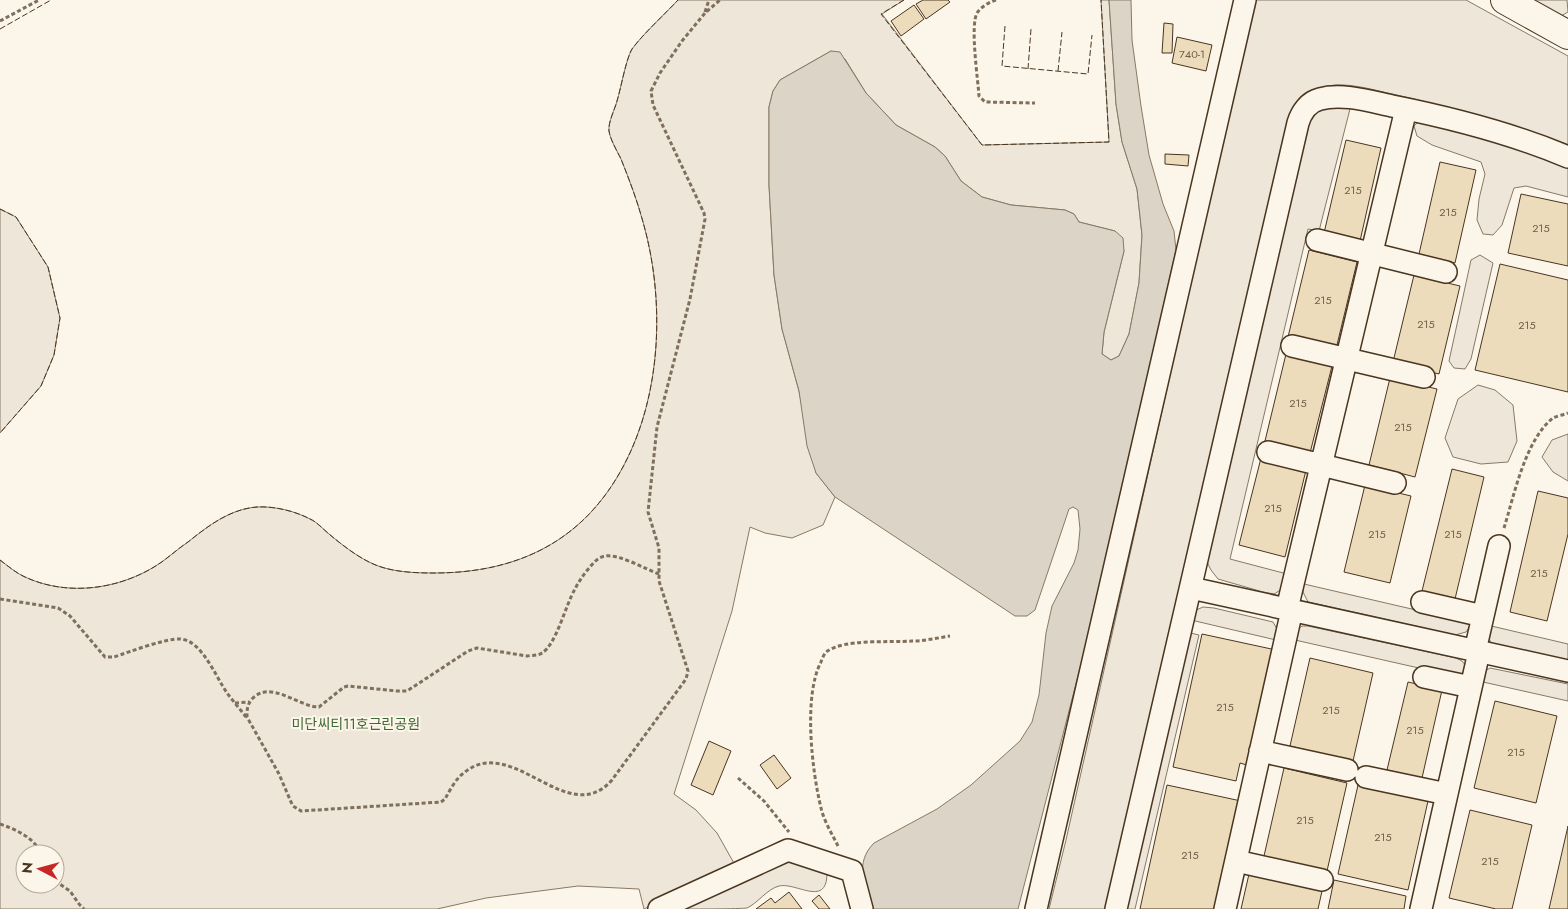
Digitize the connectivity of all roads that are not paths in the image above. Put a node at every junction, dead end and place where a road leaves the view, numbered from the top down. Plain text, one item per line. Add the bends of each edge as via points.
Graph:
1 (1245, 0) edge
2 (1505, 0) edge
3 (1568, 35) edge
4 (1406, 109) junction
5 (1568, 157) edge
6 (1317, 240) dead end
7 (1371, 254) junction
8 (1446, 272) dead end
9 (1292, 346) dead end
10 (1346, 359) junction
11 (1424, 378) dead end
12 (1268, 452) dead end
13 (1321, 464) junction
14 (1395, 483) dead end
15 (1499, 546) road end
16 (1191, 588) junction
17 (1422, 602) dead end
18 (1290, 610) junction
19 (1483, 616) junction
20 (1477, 651) junction
21 (1568, 671) edge
22 (1424, 677) dead end
23 (1471, 687) junction
24 (1260, 751) junction
25 (1447, 794) junction
26 (1236, 861) junction
27 (1322, 880) dead end
28 (659, 909) edge
29 (862, 909) edge
30 (1036, 909) edge
31 (1116, 909) edge
32 (1225, 909) edge
33 (1421, 909) edge

1 - 30 lane
2 - 3 main road
4 - 5 lane via 1508,134
4 - 7 lane
4 - 16 lane via 1333,97 1318,99 1302,113
6 - 7 lane
7 - 8 lane
7 - 10 lane
9 - 10 lane
10 - 11 lane
10 - 13 lane
12 - 13 lane
13 - 14 lane
13 - 18 lane
15 - 19 lane
16 - 18 lane
16 - 31 lane
17 - 19 lane
18 - 20 lane
18 - 24 lane
19 - 20 lane
20 - 21 lane
20 - 23 lane
22 - 23 lane
23 - 25 lane
24 - 25 lane
24 - 26 lane
25 - 33 lane
26 - 27 lane
26 - 32 lane
28 - 29 lane via 788,850 852,871

